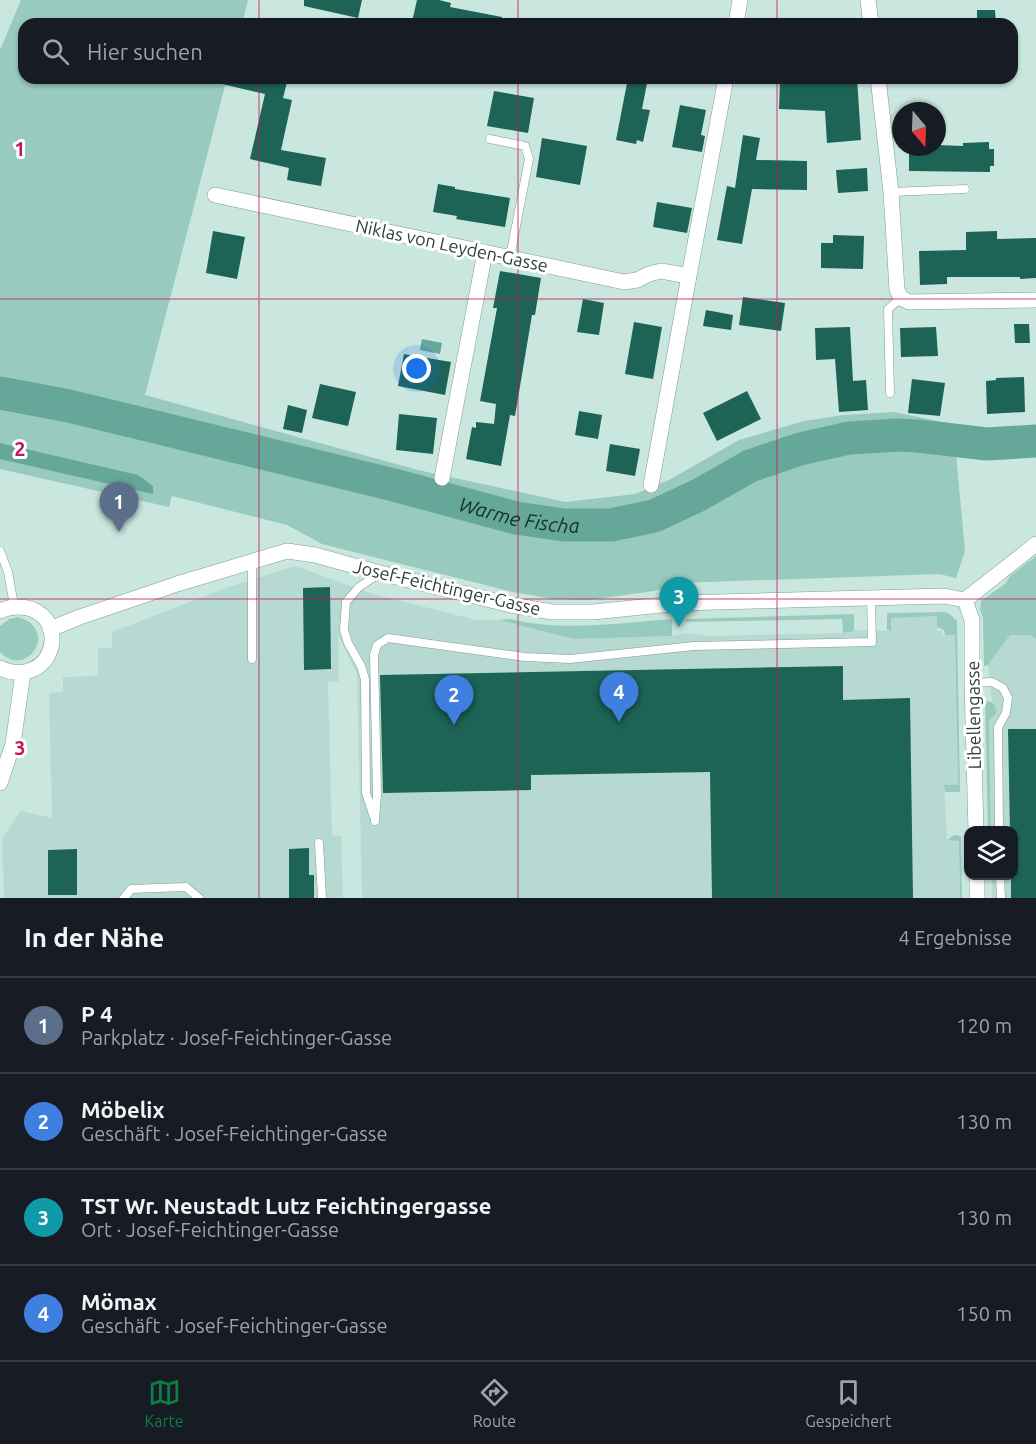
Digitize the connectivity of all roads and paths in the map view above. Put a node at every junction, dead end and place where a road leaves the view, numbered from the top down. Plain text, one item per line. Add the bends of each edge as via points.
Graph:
1 (740, 0) edge
2 (868, 0) edge
3 (737, 18) edge
4 (870, 18) edge
5 (725, 84) edge
6 (879, 84) edge
7 (490, 139) dead end
8 (965, 189) dead end
9 (891, 192) junction
10 (215, 195) dead end
11 (485, 252) junction
12 (510, 257) junction
13 (689, 276) junction
14 (901, 298) junction
15 (1036, 300) edge
16 (890, 393) dead end
17 (442, 478) dead end
18 (651, 485) dead end
19 (1036, 544) edge
20 (0, 551) edge
21 (252, 561) junction
22 (380, 573) junction
23 (871, 598) junction
24 (965, 600) junction
25 (7, 608) edge
26 (50, 629) junction
27 (252, 659) dead end
28 (0, 668) edge
29 (23, 673) junction
30 (972, 684) junction
31 (0, 783) edge
32 (976, 826) edge
33 (999, 826) edge
34 (319, 843) dead end
35 (977, 880) edge
36 (1000, 880) edge
37 (124, 898) edge
38 (199, 898) edge
39 (322, 898) edge
40 (977, 898) edge
41 (1001, 898) edge

1 - 3 street
2 - 4 street
5 - 13 street
6 - 9 street
7 - 12 lane via 525,146 529,159
8 - 9 lane
9 - 14 street via 897,290
10 - 11 street, Niklas von Leyden-Gasse
11 - 12 street, Niklas von Leyden-Gasse
11 - 17 street
12 - 13 street, Niklas von Leyden-Gasse via 624,282 662,271
13 - 18 street
14 - 15 street via 909,302
14 - 16 lane via 888,309
19 - 24 street
20 - 25 lane via 8,572
21 - 22 street, Josef-Feichtinger-Gasse via 287,551
21 - 26 street, Josef-Feichtinger-Gasse
21 - 27 lane
22 - 23 street, Josef-Feichtinger-Gasse via 552,612 681,603
22 - 23 lane via 346,602 344,630 365,679 366,793 375,821 374,655 377,645 388,638 525,657 570,659 694,646 872,642
23 - 24 street, Josef-Feichtinger-Gasse via 944,596
24 - 30 street, Libellengasse via 972,620
25 - 26 street via 26,606 37,611
26 - 29 street via 50,651 43,662
28 - 29 street
29 - 31 street via 13,744
30 - 32 street, Libellengasse
30 - 33 lane via 992,682 1003,688 1008,698 998,727
34 - 39 lane
35 - 40 street
36 - 41 lane
37 - 38 lane via 131,889 186,887

